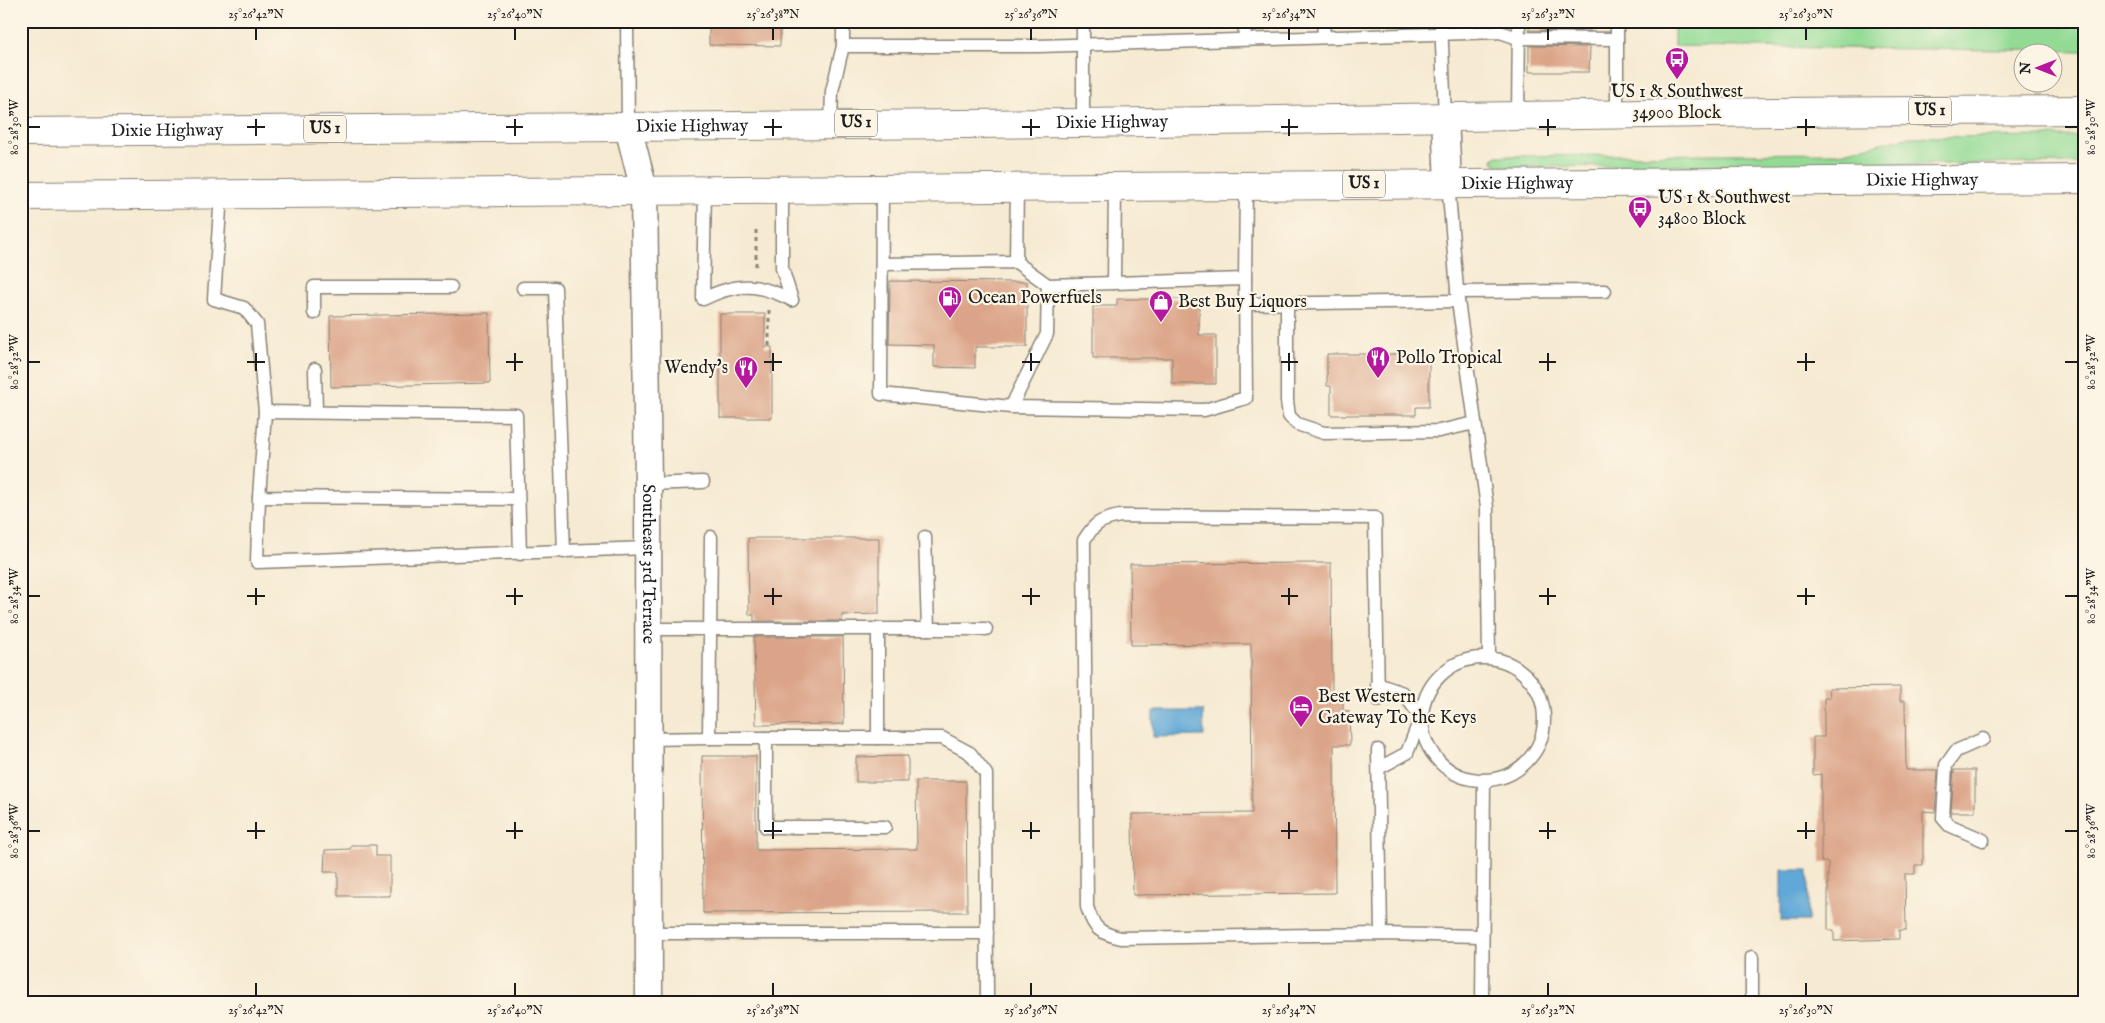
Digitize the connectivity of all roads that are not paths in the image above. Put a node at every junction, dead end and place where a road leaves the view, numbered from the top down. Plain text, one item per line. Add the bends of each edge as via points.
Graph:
1 (627, 21) edge
2 (843, 21) edge
3 (1083, 21) edge
4 (1244, 21) edge
5 (1323, 21) edge
6 (1441, 21) edge
7 (1518, 21) edge
8 (1617, 21) edge
9 (1500, 27) edge
10 (1441, 35) junction
11 (1324, 36) junction
12 (1518, 38) junction
13 (1244, 39) junction
14 (1617, 40) junction
15 (1083, 43) junction
16 (843, 46) junction
17 (2084, 110) edge
18 (1617, 114) junction
19 (1518, 116) junction
20 (1445, 117) junction
21 (1083, 123) junction
22 (831, 124) junction
23 (628, 127) junction
24 (21, 132) edge
25 (2084, 179) edge
26 (1448, 183) junction
27 (1246, 185) junction
28 (1017, 187) junction
29 (1115, 187) junction
30 (782, 189) junction
31 (882, 189) junction
32 (644, 190) junction
33 (705, 190) junction
34 (221, 194) junction
35 (21, 196) edge
36 (1016, 262) junction
37 (882, 264) junction
38 (1246, 279) junction
39 (1114, 283) junction
40 (1048, 285) junction
41 (450, 287) dead end
42 (523, 288) dead end
43 (1605, 291) dead end
44 (1457, 297) junction
45 (1287, 303) junction
46 (1246, 304) junction
47 (314, 313) dead end
48 (315, 369) dead end
49 (1011, 407) junction
50 (265, 412) junction
51 (316, 412) junction
52 (1475, 423) junction
53 (703, 482) dead end
54 (648, 484) junction
55 (259, 497) junction
56 (518, 499) junction
57 (711, 537) dead end
58 (925, 537) dead end
59 (648, 548) junction
60 (564, 552) junction
61 (520, 554) junction
62 (647, 629) junction
63 (710, 629) junction
64 (878, 629) junction
65 (928, 629) junction
66 (986, 629) dead end
67 (1489, 657) junction
68 (1377, 684) junction
69 (1378, 700) dead end
70 (1421, 717) junction
71 (709, 738) junction
72 (766, 738) junction
73 (878, 738) junction
74 (648, 739) junction
75 (1983, 739) dead end
76 (1378, 750) dead end
77 (1379, 768) junction
78 (1484, 781) junction
79 (885, 827) dead end
80 (1983, 840) dead end
81 (987, 933) junction
82 (649, 934) junction
83 (1381, 934) junction
84 (1482, 936) junction
85 (1752, 957) dead end
86 (649, 1002) edge
87 (987, 1002) edge
88 (1482, 1002) edge
89 (1752, 1002) edge

1 - 23 lane
2 - 16 lane
3 - 15 lane
4 - 13 lane
5 - 11 lane
6 - 10 lane
7 - 12 lane
8 - 14 lane
9 - 10 lane
9 - 12 lane
10 - 11 lane
10 - 20 lane
11 - 13 lane
12 - 14 lane
12 - 19 lane
13 - 15 lane
14 - 18 lane
15 - 16 lane
15 - 21 lane
16 - 22 lane via 832,91
17 - 18 highway, Dixie Highway / US 1
18 - 19 highway, Dixie Highway / US 1
19 - 20 highway, Dixie Highway / US 1
20 - 21 highway, Dixie Highway / US 1
20 - 26 street
21 - 22 highway, Dixie Highway / US 1
22 - 23 highway, Dixie Highway / US 1
23 - 24 highway, Dixie Highway / US 1
23 - 32 street, Southeast 3rd Terrace
25 - 26 highway, Dixie Highway / US 1
26 - 27 highway, Dixie Highway / US 1
26 - 44 lane
27 - 29 highway, Dixie Highway / US 1
27 - 38 lane
28 - 29 highway, Dixie Highway / US 1
28 - 31 highway, Dixie Highway / US 1
28 - 36 lane
29 - 39 lane
30 - 31 highway, Dixie Highway / US 1
30 - 33 highway, Dixie Highway / US 1
30 - 33 lane via 782,268 792,300 756,286 739,286 704,299
31 - 37 lane
32 - 33 highway, Dixie Highway / US 1
32 - 34 highway, Dixie Highway / US 1
32 - 54 street, Southeast 3rd Terrace
34 - 35 highway, Dixie Highway / US 1
34 - 50 lane via 214,300 244,308 257,324
36 - 37 lane
36 - 40 lane
37 - 49 lane via 880,394
38 - 39 lane
38 - 46 lane
39 - 40 lane
40 - 49 lane via 1048,334
41 - 47 lane via 314,287
42 - 60 lane via 555,288
43 - 44 lane
44 - 45 lane
44 - 52 lane
45 - 46 lane
45 - 52 lane via 1287,401 1289,416 1297,424 1324,433 1439,431
46 - 49 lane via 1246,398 1204,410
48 - 51 lane
50 - 51 lane
50 - 55 lane
51 - 56 lane via 516,415
52 - 67 lane via 1487,507
53 - 54 lane
54 - 59 street, Southeast 3rd Terrace
55 - 56 lane
55 - 61 lane via 257,562
56 - 61 lane
57 - 63 lane
58 - 65 lane
59 - 60 lane
59 - 62 street, Southeast 3rd Terrace
60 - 61 lane
62 - 63 lane
62 - 74 street, Southeast 3rd Terrace
63 - 64 lane
63 - 71 lane
64 - 65 lane
64 - 73 lane
65 - 66 lane
67 - 70 lane via 1469,659 1450,666 1435,680 1425,697
67 - 78 lane via 1509,663 1526,675 1538,691 1544,718 1536,751 1522,766 1504,777
68 - 69 lane
68 - 70 lane via 1403,693
68 - 83 lane via 1375,518 1120,516 1103,519 1084,540 1087,907 1092,924 1107,935 1121,938
70 - 77 lane via 1407,753
70 - 78 lane via 1424,737 1433,755 1447,769 1464,778
71 - 72 lane
71 - 74 lane
72 - 73 lane
72 - 79 lane via 766,827
73 - 81 lane via 942,738 970,753 986,774
74 - 82 street, Southeast 3rd Terrace
75 - 80 lane via 1956,751 1946,765 1943,818 1949,825
76 - 77 lane
77 - 83 lane
78 - 84 lane
81 - 82 lane
81 - 87 lane
82 - 86 street, Southeast 3rd Terrace
83 - 84 lane
84 - 88 lane
85 - 89 lane

